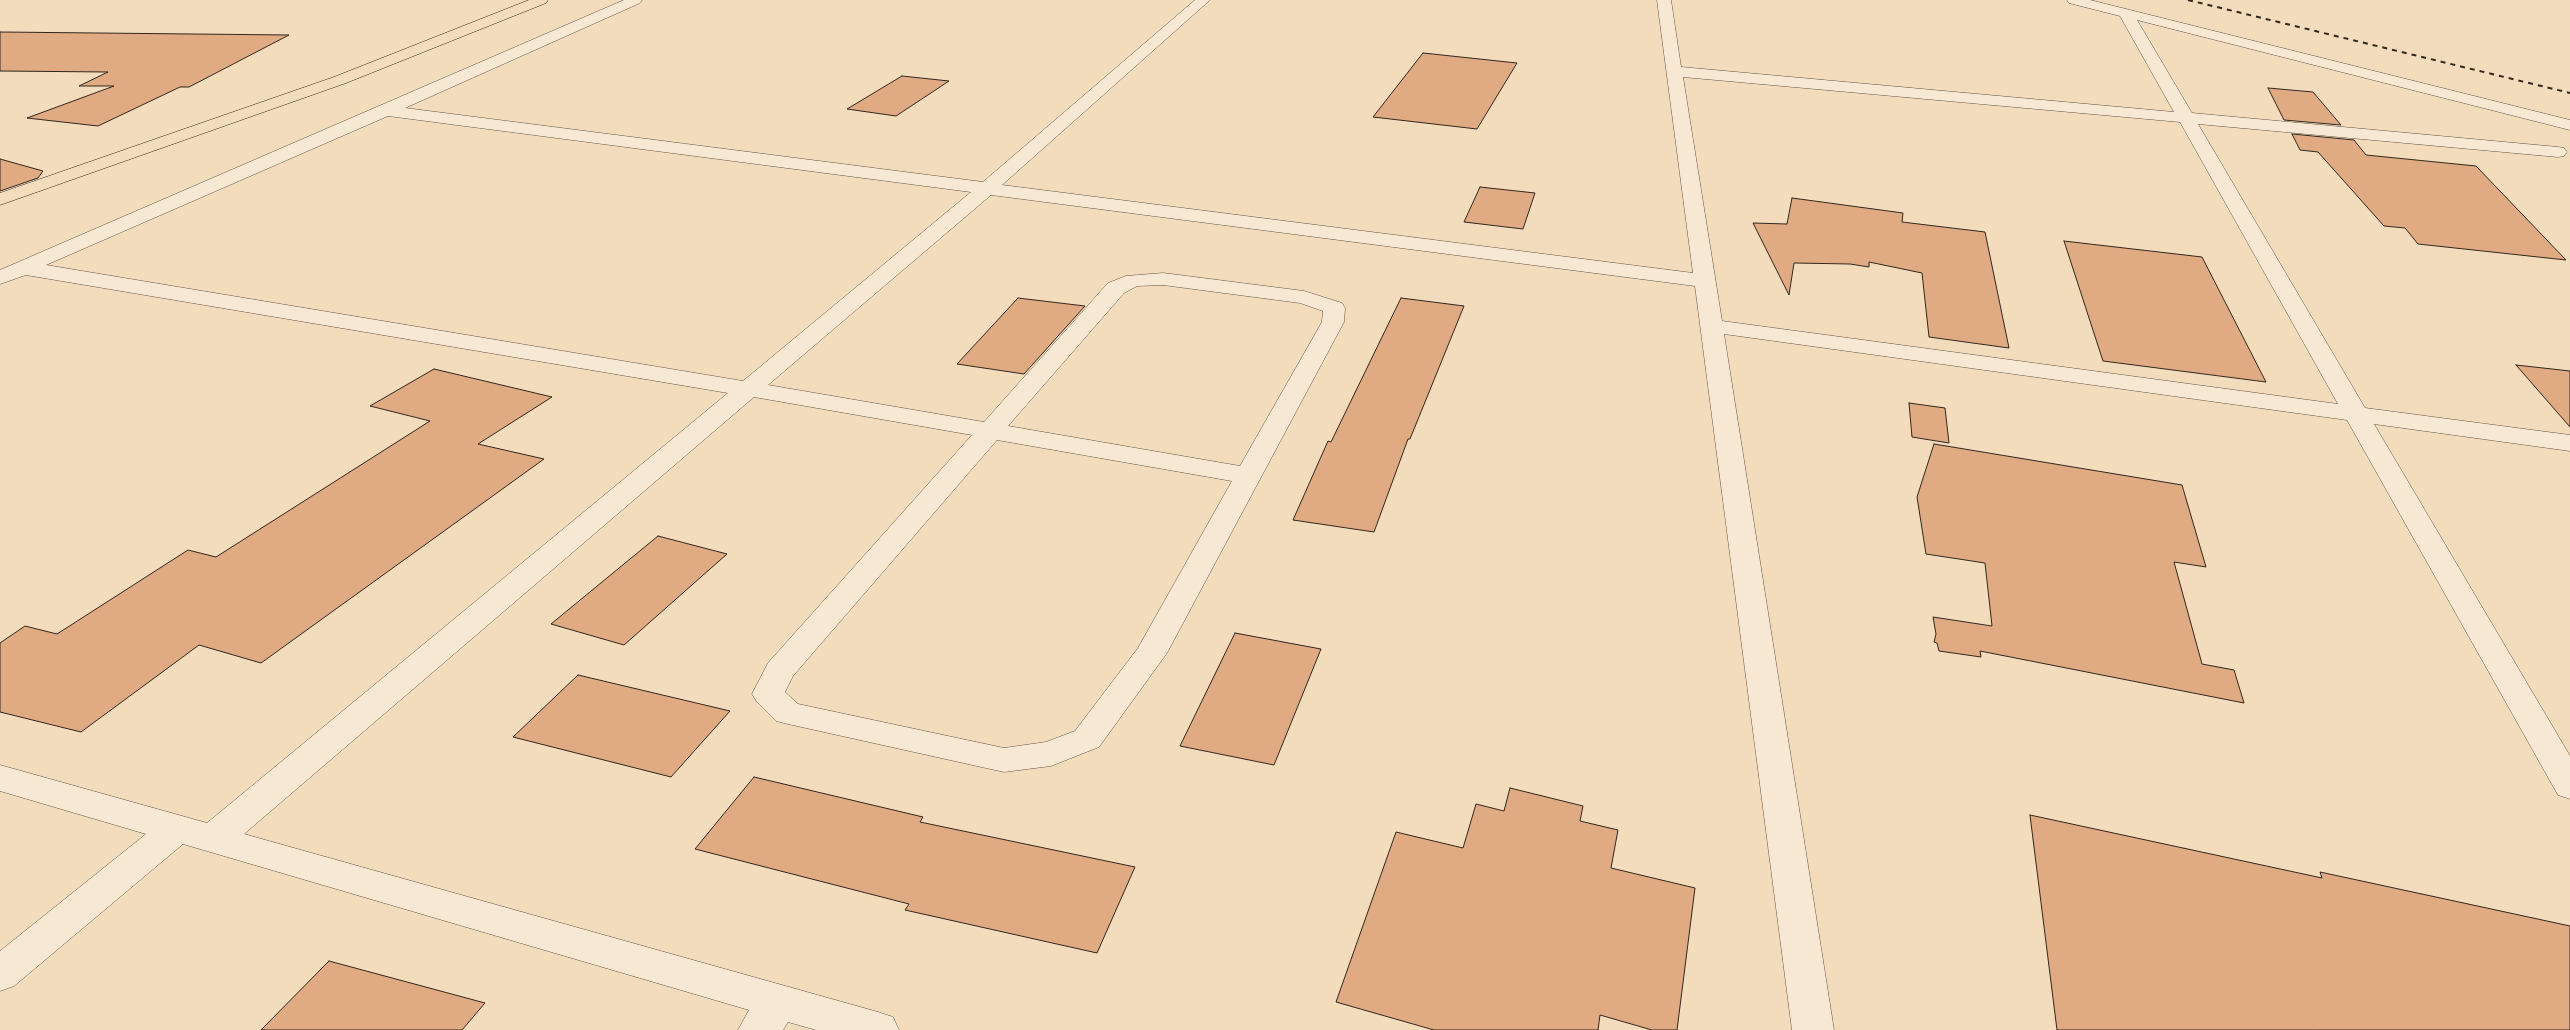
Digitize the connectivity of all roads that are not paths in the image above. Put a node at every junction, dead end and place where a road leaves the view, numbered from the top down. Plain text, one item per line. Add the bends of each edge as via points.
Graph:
1 (541, 0) edge
2 (635, 0) edge
3 (1203, 0) edge
4 (1664, 0) edge
5 (2074, 0) edge
6 (2125, 12) junction
7 (1674, 71) junction
8 (386, 111) junction
9 (2517, 112) junction
10 (2185, 117) junction
11 (2570, 124) edge
12 (2564, 158) edge
13 (985, 190) junction
14 (0, 199) edge
15 (24, 268) junction
16 (0, 278) edge
17 (1705, 281) junction
18 (1711, 326) junction
19 (749, 389) junction
20 (2358, 414) junction
21 (989, 431) junction
22 (2570, 443) edge
23 (1250, 476) junction
24 (2567, 777) edge
25 (0, 778) edge
26 (177, 829) junction
27 (213, 839) junction
28 (0, 974) edge
29 (769, 1016) edge
30 (878, 1030) edge
31 (1813, 1030) edge

1 - 14 main road via 340,80
2 - 8 lane
3 - 13 lane
4 - 7 lane
5 - 6 lane
6 - 9 lane
6 - 10 lane
7 - 10 lane
7 - 17 lane
8 - 13 lane
8 - 15 lane
9 - 11 lane
9 - 12 lane
10 - 12 lane
10 - 20 lane
13 - 17 lane
13 - 19 lane
15 - 16 lane
15 - 19 lane
17 - 18 lane
18 - 20 lane
18 - 31 lane
19 - 21 lane
19 - 27 lane
20 - 22 lane
20 - 24 lane
21 - 23 lane
21 - 23 lane via 1116,288 1134,280 1163,278 1304,297 1334,308 1333,322
21 - 23 lane via 779,671 768,694 788,713 1004,760 1051,754 1087,739 1151,652
25 - 26 lane
26 - 27 lane
26 - 28 lane
27 - 29 lane
29 - 30 lane

